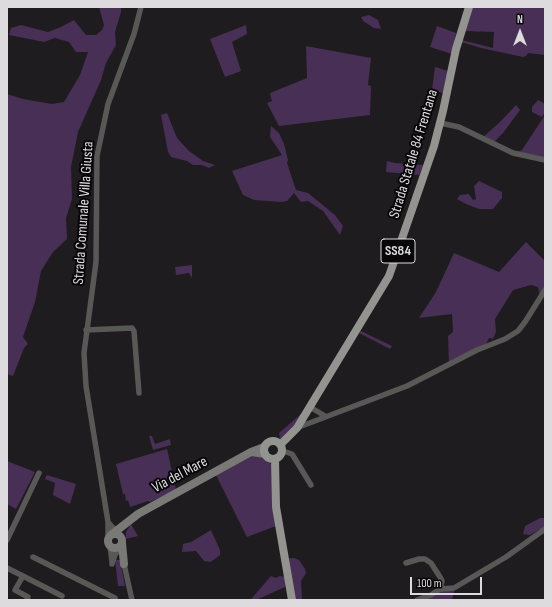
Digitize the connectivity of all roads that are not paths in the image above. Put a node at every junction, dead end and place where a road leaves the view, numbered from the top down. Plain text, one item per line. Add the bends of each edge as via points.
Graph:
1 (141, 7) edge
2 (469, 7) edge
3 (440, 123) junction
4 (545, 160) edge
5 (545, 290) edge
6 (86, 330) junction
7 (139, 393) dead end
8 (310, 407) junction
9 (325, 416) junction
10 (297, 428) junction
11 (282, 447) junction
12 (265, 451) junction
13 (275, 459) junction
14 (39, 473) dead end
15 (311, 485) dead end
16 (108, 522) junction
17 (545, 529) edge
18 (7, 540) edge
19 (116, 540) junction
20 (33, 557) dead end
21 (406, 563) dead end
22 (124, 564) joint
23 (7, 568) edge
24 (23, 576) junction
25 (440, 589) junction
26 (62, 596) dead end
27 (115, 598) dead end
28 (27, 600) edge
29 (132, 600) edge
30 (292, 600) edge
31 (417, 600) edge

1 - 6 street, Strada Comunale Villa Giusta via 134,34 108,104 97,156 96,262
2 - 3 main road, Strada Statale 84 Frentana / SS84 via 456,49
3 - 4 street via 459,127 513,153
3 - 8 main road, Strada Statale 84 Frentana / SS84 via 389,276
5 - 9 street via 525,322 505,339 477,350 407,386
6 - 7 street via 132,328
6 - 16 street, Strada Comunale Villa Giusta via 86,386
8 - 9 street
8 - 10 main road, Strada Statale 84 Frentana / SS84
9 - 10 street
10 - 11 main road, Strada Statale 84 Frentana / SS84
11 - 12 main road via 271,441
11 - 13 main road via 281,455
11 - 15 street via 292,454
12 - 13 main road via 270,458
12 - 19 street, Via del Mare via 251,452 138,514 125,525
13 - 30 main road via 276,507
14 - 18 street
16 - 19 street
16 - 19 street, Strada Comunale Villa Giusta
17 - 25 street via 454,588
19 - 22 street
20 - 27 street
21 - 25 street via 419,559 431,562 442,581
22 - 29 street
23 - 24 street
24 - 26 street
24 - 28 street via 15,590 28,597
25 - 31 street

